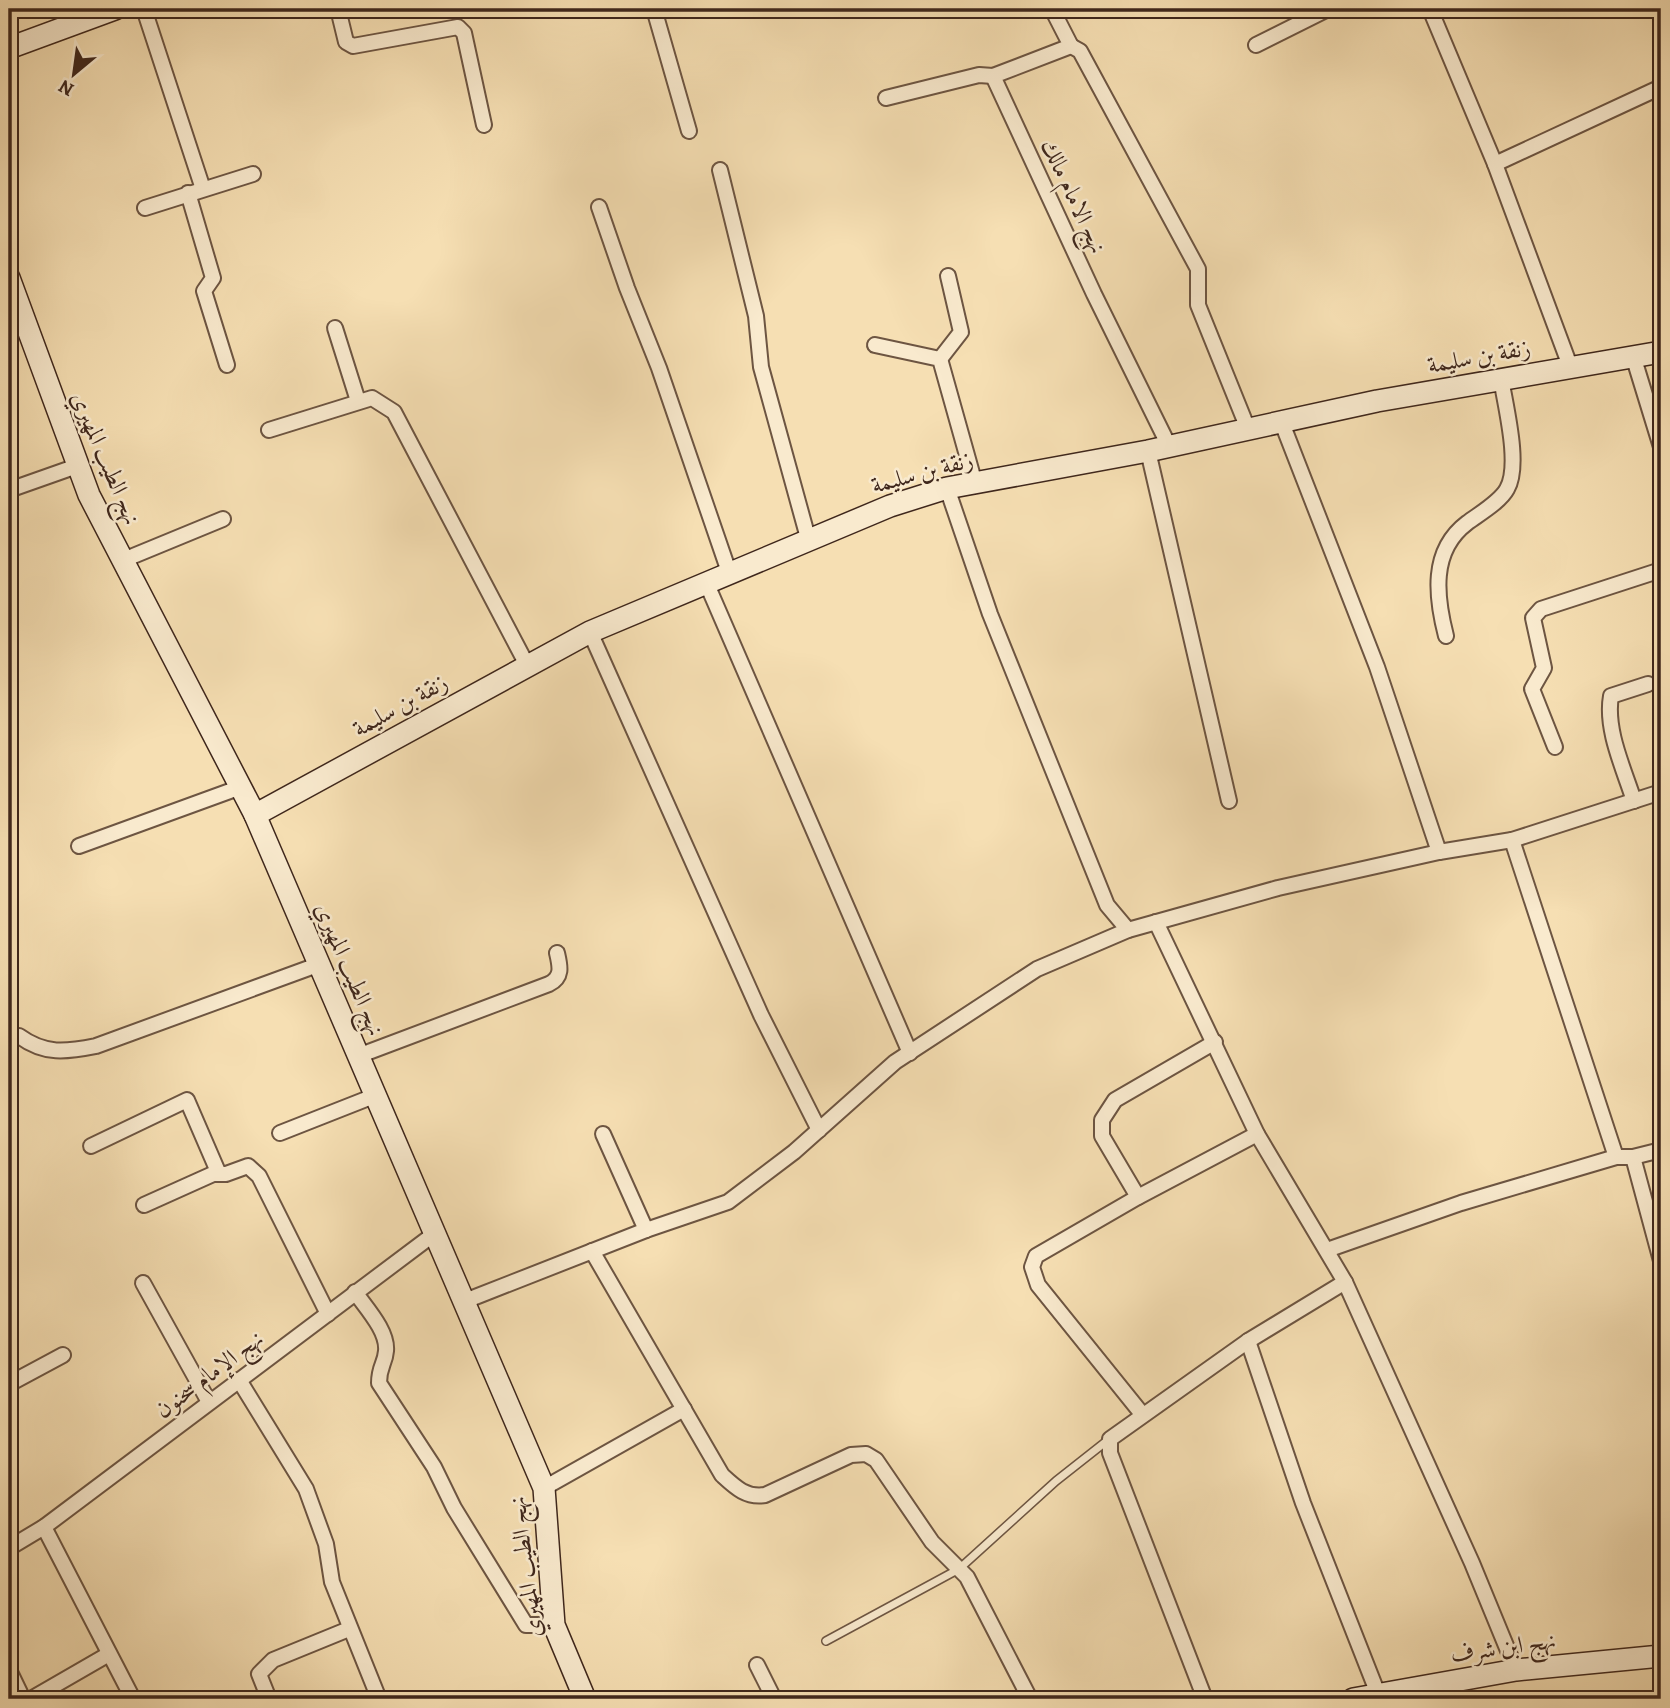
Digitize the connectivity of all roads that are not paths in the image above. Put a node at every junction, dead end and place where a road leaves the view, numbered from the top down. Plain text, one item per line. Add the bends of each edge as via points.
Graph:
1 (114, 9) edge
2 (144, 9) edge
3 (338, 9) edge
4 (654, 9) edge
5 (1052, 9) edge
6 (1328, 9) edge
7 (1430, 9) edge
8 (1256, 45) dead end
9 (1071, 46) junction
10 (9, 48) edge
11 (993, 76) junction
12 (1661, 87) edge
13 (886, 98) dead end
14 (484, 125) dead end
15 (689, 131) dead end
16 (1495, 164) junction
17 (720, 170) dead end
18 (253, 174) dead end
19 (203, 189) junction
20 (188, 193) junction
21 (599, 207) dead end
22 (145, 208) dead end
23 (948, 275) dead end
24 (9, 278) edge
25 (335, 328) dead end
26 (875, 345) dead end
27 (1661, 352) edge
28 (940, 359) junction
29 (1634, 359) junction
30 (226, 365) dead end
31 (1570, 366) junction
32 (1501, 378) junction
33 (358, 401) junction
34 (1282, 423) junction
35 (1248, 429) junction
36 (269, 430) dead end
37 (1661, 447) edge
38 (1159, 448) junction
39 (77, 466) junction
40 (975, 484) junction
41 (947, 488) junction
42 (9, 490) edge
43 (223, 519) dead end
44 (808, 538) junction
45 (121, 561) junction
46 (1661, 570) edge
47 (729, 572) junction
48 (706, 582) junction
49 (590, 632) junction
50 (1446, 636) dead end
51 (527, 665) junction
52 (1648, 684) dead end
53 (1555, 747) dead end
54 (241, 787) junction
55 (1661, 792) edge
56 (1229, 801) dead end
57 (1634, 801) junction
58 (255, 815) junction
59 (1512, 840) junction
60 (79, 846) dead end
61 (1439, 852) junction
62 (1156, 922) junction
63 (1128, 930) junction
64 (557, 953) dead end
65 (320, 964) junction
66 (19, 1036) dead end
67 (1214, 1042) junction
68 (910, 1053) junction
69 (358, 1056) junction
70 (374, 1096) junction
71 (819, 1130) junction
72 (280, 1133) dead end
73 (603, 1134) dead end
74 (1257, 1134) junction
75 (91, 1146) dead end
76 (1661, 1150) edge
77 (1616, 1157) junction
78 (1633, 1157) junction
79 (219, 1174) junction
80 (1138, 1197) junction
81 (144, 1205) dead end
82 (646, 1230) junction
83 (435, 1234) junction
84 (1327, 1250) junction
85 (592, 1251) junction
86 (1661, 1261) edge
87 (1345, 1282) junction
88 (144, 1283) dead end
89 (355, 1292) junction
90 (465, 1301) junction
91 (328, 1314) junction
92 (1248, 1341) junction
93 (63, 1355) dead end
94 (239, 1380) junction
95 (9, 1384) edge
96 (209, 1402) junction
97 (684, 1409) junction
98 (1142, 1414) junction
99 (1110, 1439) junction
100 (544, 1488) junction
101 (44, 1527) junction
102 (9, 1548) edge
103 (959, 1569) junction
104 (554, 1625) junction
105 (349, 1629) junction
106 (826, 1641) dead end
107 (109, 1654) junction
108 (1661, 1656) edge
109 (757, 1665) dead end
110 (9, 1670) edge
111 (1516, 1670) junction
112 (1379, 1697) edge
113 (23, 1699) edge
114 (31, 1699) edge
115 (133, 1699) edge
116 (269, 1699) edge
117 (379, 1699) edge
118 (585, 1699) edge
119 (774, 1699) edge
120 (1030, 1699) edge
121 (1205, 1699) edge
122 (1353, 1699) edge

1 - 10 street
2 - 19 street
3 - 14 street via 346,42 353,46 458,27 464,33
4 - 15 street
5 - 9 street
6 - 8 street
7 - 16 street
9 - 11 street
9 - 35 street via 1080,51 1198,269 1198,305
11 - 13 street via 979,75
11 - 38 street, نهج الامام مالك
12 - 16 street
16 - 31 street
17 - 44 street via 756,316 761,367
18 - 19 street
19 - 20 street
20 - 22 street
20 - 30 street via 213,278 204,291
21 - 47 street
23 - 28 street via 961,332
24 - 39 street, نهج الطيب المهيري
25 - 33 street
26 - 28 street
27 - 29 street, زنقة بن سليمة
28 - 40 street
29 - 31 street, زنقة بن سليمة
29 - 37 street
31 - 32 street, زنقة بن سليمة
32 - 34 street, زنقة بن سليمة
32 - 50 street via 1514,470 1507,490 1461,528 1440,563 1437,587
33 - 36 street
33 - 51 street via 372,398 394,412
34 - 35 street, زنقة بن سليمة
34 - 61 street via 1377,667
35 - 38 street, زنقة بن سليمة
38 - 40 street, زنقة بن سليمة
38 - 56 street, نهج الامام مالك
39 - 42 street
39 - 45 street, نهج الطيب المهيري
40 - 41 street, زنقة بن سليمة
41 - 44 street, زنقة بن سليمة
41 - 63 street via 990,614 1107,905
43 - 45 street
44 - 47 street, زنقة بن سليمة
45 - 54 street, نهج الطيب المهيري
46 - 53 street via 1541,609 1533,618 1544,668 1532,689
47 - 48 street, زنقة بن سليمة
48 - 49 street, زنقة بن سليمة
48 - 68 street
49 - 51 street, زنقة بن سليمة
49 - 71 street via 761,1015
51 - 58 street, زنقة بن سليمة
52 - 57 street via 1611,696 1609,704 1615,742
54 - 58 street, نهج الطيب المهيري
54 - 60 street
55 - 57 street
57 - 59 street
58 - 65 street, نهج الطيب المهيري
59 - 61 street
59 - 77 street
61 - 62 street via 1278,888
62 - 63 street
62 - 67 street
63 - 68 street via 1037,969
64 - 69 street via 557,980
65 - 66 street via 96,1046 48,1051
65 - 69 street, نهج الطيب المهيري
67 - 74 street
67 - 80 street via 1115,1100 1106,1113 1102,1136
68 - 71 street
69 - 70 street, نهج الطيب المهيري
70 - 72 street
70 - 83 street, نهج الطيب المهيري
71 - 82 street via 729,1202
73 - 82 street
74 - 80 street
74 - 84 street
75 - 79 street via 187,1100
76 - 78 street
77 - 78 street
77 - 84 street via 1461,1203
78 - 86 street
79 - 81 street
79 - 91 street via 248,1166 259,1176
80 - 98 street via 1036,1256 1032,1267 1038,1285
82 - 85 street
83 - 89 street, نهج الإمام سحنون
83 - 90 street, نهج الطيب المهيري
84 - 87 street
85 - 90 street
85 - 97 street
87 - 92 street
87 - 111 street
88 - 96 street
89 - 91 street, نهج الإمام سحنون
89 - 104 street via 386,1339 380,1383 461,1519 526,1625
90 - 100 street, نهج الطيب المهيري
91 - 94 street, نهج الإمام سحنون
92 - 98 street
92 - 112 street via 1303,1503
93 - 95 street
94 - 96 street, نهج الإمام سحنون
94 - 105 street via 306,1489
96 - 101 street, نهج الإمام سحنون
97 - 100 street
97 - 103 street via 722,1475 754,1496 851,1455 866,1454 876,1460 932,1542
98 - 99 street
99 - 103 lane
99 - 121 street via 1110,1453
100 - 104 street, نهج الطيب المهيري
101 - 102 street, نهج الإمام سحنون
101 - 107 street
103 - 106 lane
103 - 120 street
104 - 118 street, نهج الطيب المهيري
105 - 116 street via 274,1660 259,1674
105 - 117 street
107 - 114 street
107 - 115 street
108 - 111 street, نهج ابن شرف
109 - 119 street
110 - 113 street
111 - 112 street, نهج ابن شرف
112 - 122 street, نهج ابن شرف

